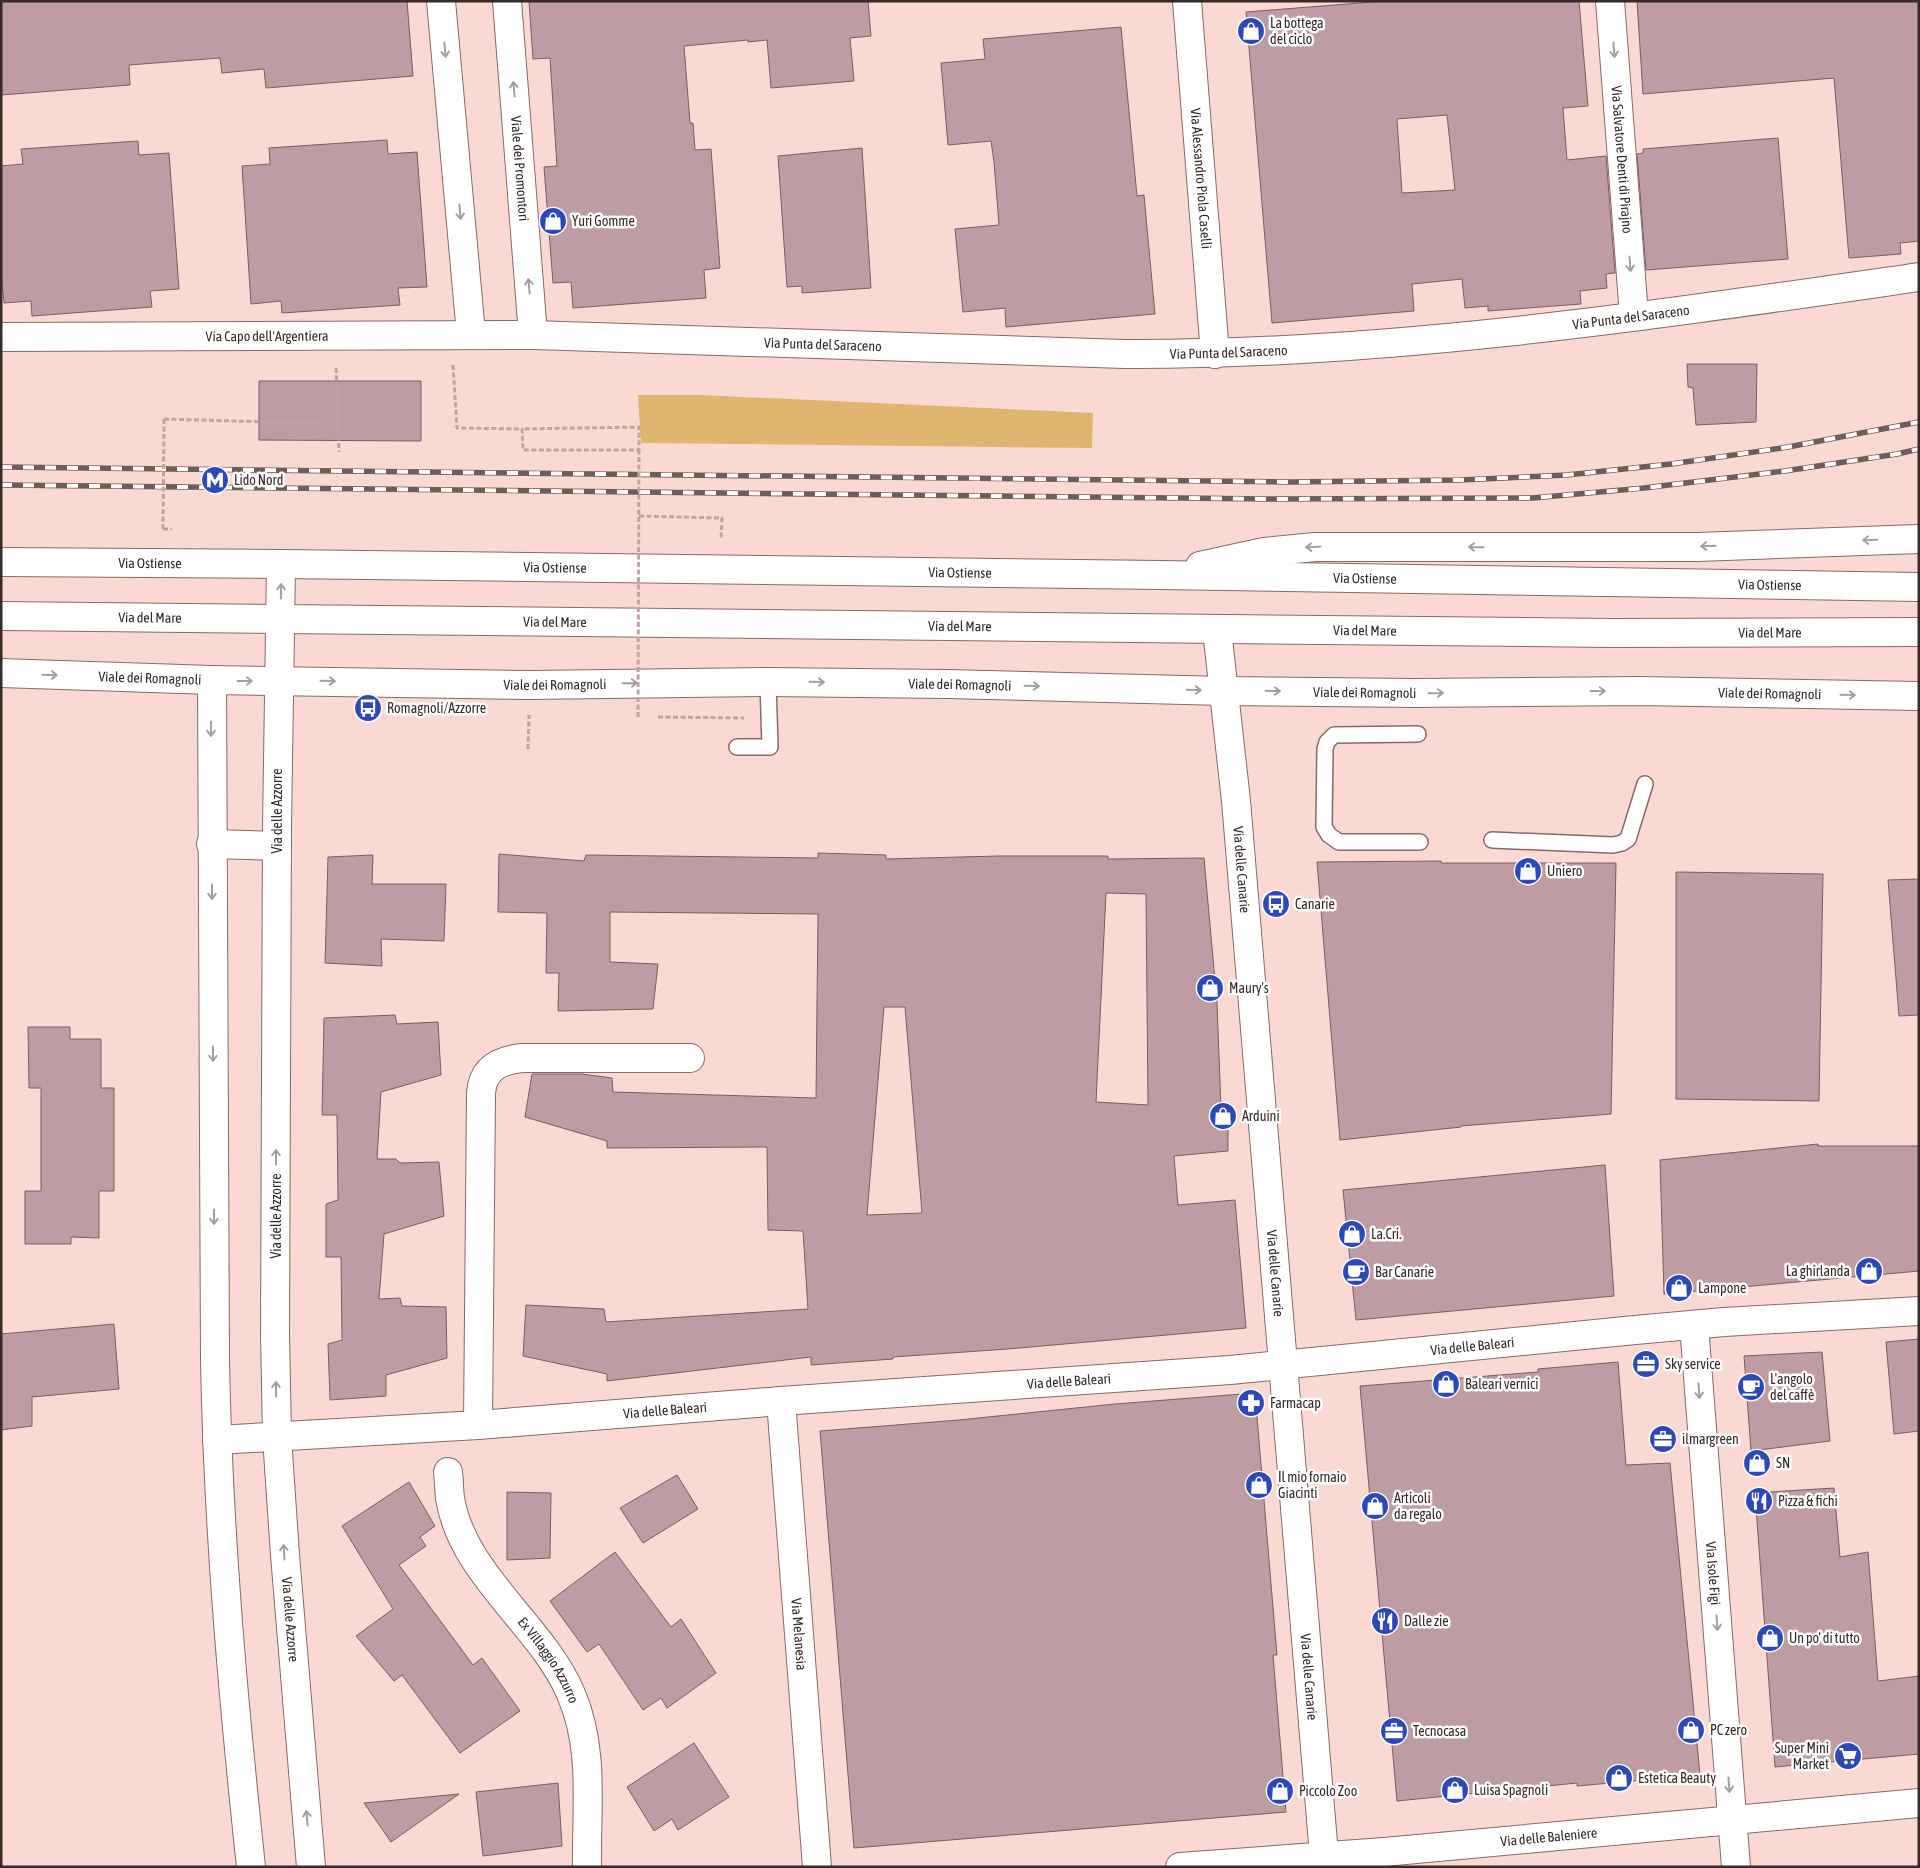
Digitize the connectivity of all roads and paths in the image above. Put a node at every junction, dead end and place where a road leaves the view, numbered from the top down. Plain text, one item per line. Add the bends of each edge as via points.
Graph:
1 (441, 1) edge
2 (506, 1) edge
3 (1187, 1) edge
4 (1610, 1) edge
5 (1919, 277) edge
6 (1634, 316) junction
7 (461, 334) junction
8 (335, 335) junction
9 (533, 335) junction
10 (1, 337) edge
11 (1215, 354) junction
12 (338, 424) junction
13 (522, 429) junction
14 (639, 450) junction
15 (339, 452) dead end
16 (639, 516) junction
17 (722, 518) dead end
18 (163, 529) dead end
19 (1919, 539) edge
20 (1, 562) edge
21 (281, 564) junction
22 (1160, 575) junction
23 (1919, 588) edge
24 (1, 616) edge
25 (280, 619) junction
26 (1217, 630) junction
27 (1919, 632) edge
28 (1, 673) edge
29 (212, 680) junction
30 (279, 681) junction
31 (768, 682) junction
32 (1224, 691) junction
33 (1919, 696) edge
34 (638, 717) dead end
35 (664, 717) dead end
36 (770, 718) junction
37 (1418, 734) dead end
38 (737, 747) dead end
39 (1645, 784) dead end
40 (1492, 840) dead end
41 (1420, 842) dead end
42 (211, 844) junction
43 (277, 846) junction
44 (690, 1058) dead end
45 (1919, 1311) edge
46 (1694, 1325) junction
47 (1284, 1366) junction
48 (781, 1401) junction
49 (478, 1425) junction
50 (277, 1437) junction
51 (217, 1440) junction
52 (448, 1472) dead end
53 (1919, 1803) edge
54 (1732, 1821) junction
55 (1325, 1862) edge
56 (251, 1867) edge
57 (311, 1867) edge
58 (587, 1867) edge
59 (817, 1867) edge
60 (1180, 1867) edge
61 (1736, 1867) edge

1 -> 7 street
9 -> 2 street, Viale dei Promontori
3 - 11 street, Via Alessandro Piola Caselli
4 -> 6 street, Via Salvatore Denti di Pirajno
5 - 6 street, Via Punta del Saraceno
6 - 11 street, Via Punta del Saraceno via 1422,341
7 - 8 street, Via Capo dell'Argentiera
7 - 9 street, Via Capo dell'Argentiera
7 - 13 path via 457,428
8 - 10 street, Via Capo dell'Argentiera
8 - 12 path
9 - 11 street, Via Punta del Saraceno
12 - 15 path
12 - 18 path, bridge via 164,419
13 - 14 path via 523,450
13 - 14 path via 639,428
14 - 16 path, bridge
16 - 17 path
16 - 34 path, bridge
19 -> 22 street via 1698,547 1315,547 1238,557
20 - 21 street, Via Ostiense
21 - 22 street, Via Ostiense
25 -> 21 street, Via delle Azzorre
22 - 23 street, Via Ostiense
24 - 25 street, Via del Mare
25 - 26 street, Via del Mare
25 - 30 street, Via delle Azzorre
26 - 27 street, Via del Mare via 1705,634
26 - 32 street
28 -> 29 street, Viale dei Romagnoli
29 -> 30 street, Viale dei Romagnoli
29 -> 42 street
30 -> 31 street, Viale dei Romagnoli via 529,685
30 - 43 street, Via delle Azzorre
31 -> 32 street, Viale dei Romagnoli
31 - 36 lane
32 -> 33 street, Viale dei Romagnoli via 1640,691
32 - 47 street, Via delle Canarie
35 - 36 path
36 - 38 lane via 770,747
37 - 41 lane via 1334,735 1325,750 1324,827 1339,842
39 - 40 lane via 1628,839 1622,843
42 - 43 street
42 -> 51 street
50 -> 43 street, Via delle Azzorre
44 - 49 street via 523,1058 502,1061 487,1074 481,1094
45 - 46 street, Via delle Baleari
46 - 47 street, Via delle Baleari
46 -> 54 street, Via Isole Figi
47 - 48 street, Via delle Baleari
47 - 55 street, Via delle Canarie
48 - 49 street, Via delle Baleari
48 - 59 street, Via Melanesia
49 - 50 street, Via delle Baleari
50 - 51 street, Via delle Baleari
57 -> 50 street, Via delle Azzorre
51 - 56 street via 232,1688
52 - 58 street, Ex Villaggio Azzurro via 450,1499 465,1542 555,1663 579,1714 587,1757
53 - 54 street, Via delle Baleniere
54 - 55 street, Via delle Baleniere
54 - 61 street, Via Isole Figi
55 - 60 street, Via delle Baleniere

